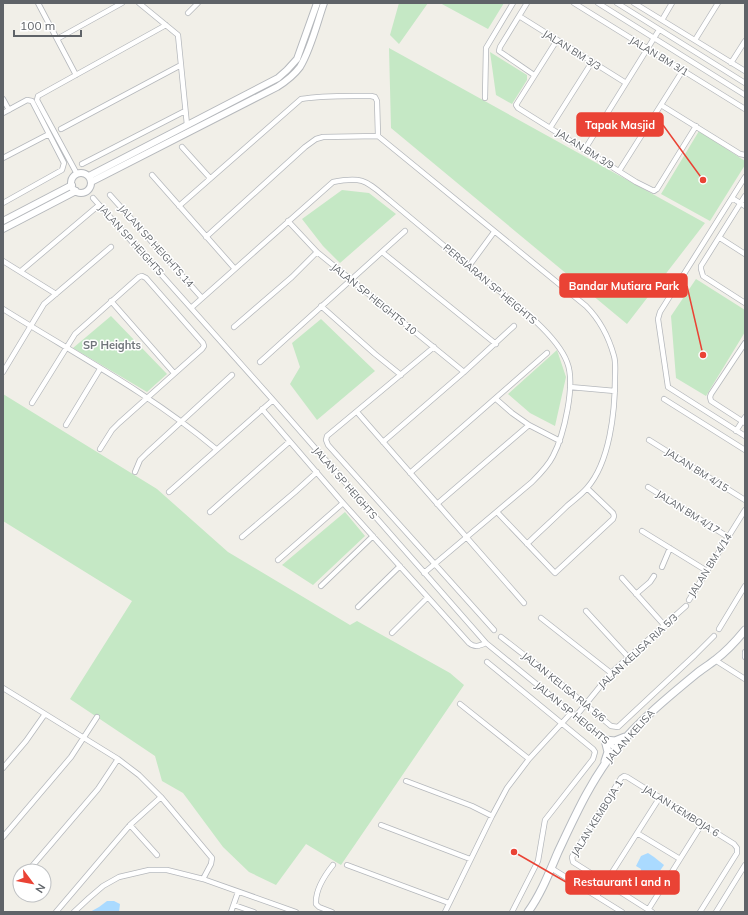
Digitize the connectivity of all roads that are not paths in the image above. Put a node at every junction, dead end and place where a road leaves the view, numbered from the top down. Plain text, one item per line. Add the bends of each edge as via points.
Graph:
1 (38, 3) edge
2 (122, 3) edge
3 (139, 3) edge
4 (198, 3) edge
5 (317, 3) edge
6 (324, 3) edge
7 (513, 3) edge
8 (527, 3) edge
9 (574, 3) edge
10 (598, 3) edge
11 (616, 3) edge
12 (634, 3) edge
13 (672, 3) edge
14 (718, 3) edge
15 (188, 13) dead end
16 (519, 16) junction
17 (662, 20) junction
18 (166, 25) junction
19 (659, 30) junction
20 (654, 38) junction
21 (57, 39) junction
22 (557, 40) junction
23 (695, 40) junction
24 (745, 41) edge
25 (647, 49) junction
26 (592, 62) junction
27 (731, 63) junction
28 (181, 65) junction
29 (683, 70) junction
30 (745, 71) edge
31 (76, 75) junction
32 (534, 75) junction
33 (626, 83) junction
34 (745, 83) edge
35 (745, 94) edge
36 (485, 98) dead end
37 (3, 99) edge
38 (661, 105) junction
39 (745, 109) edge
40 (8, 110) junction
41 (185, 111) junction
42 (3, 113) edge
43 (187, 125) junction
44 (696, 126) junction
45 (550, 128) junction
46 (61, 129) dead end
47 (49, 134) junction
48 (378, 136) junction
49 (182, 147) dead end
50 (585, 149) junction
51 (745, 155) edge
52 (3, 158) edge
53 (82, 164) dead end
54 (619, 171) junction
55 (76, 174) junction
56 (152, 176) dead end
57 (745, 177) edge
58 (210, 178) junction
59 (90, 179) junction
60 (72, 184) junction
61 (76, 191) junction
62 (110, 195) dead end
63 (745, 196) edge
64 (93, 198) dead end
65 (732, 198) junction
66 (3, 203) edge
67 (99, 205) junction
68 (743, 205) edge
69 (179, 206) junction
70 (3, 221) edge
71 (288, 221) junction
72 (3, 229) edge
73 (405, 231) dead end
74 (494, 232) junction
75 (206, 237) junction
76 (720, 238) junction
77 (111, 247) dead end
78 (317, 252) junction
79 (382, 252) junction
80 (745, 254) edge
81 (3, 261) edge
82 (469, 266) junction
83 (235, 269) junction
84 (21, 271) junction
85 (351, 280) junction
86 (56, 294) junction
87 (202, 298) junction
88 (111, 301) junction
89 (745, 303) edge
90 (321, 306) junction
91 (192, 308) junction
92 (3, 309) edge
93 (30, 326) junction
94 (514, 326) dead end
95 (234, 327) dead end
96 (745, 343) edge
97 (496, 344) junction
98 (434, 347) junction
99 (65, 348) junction
100 (547, 353) dead end
101 (260, 362) dead end
102 (100, 369) junction
103 (3, 372) edge
104 (464, 372) junction
105 (174, 373) junction
106 (232, 375) dead end
107 (402, 375) junction
108 (570, 387) junction
109 (615, 391) junction
110 (148, 398) junction
111 (496, 399) junction
112 (664, 399) dead end
113 (273, 400) junction
114 (32, 403) dead end
115 (262, 409) junction
116 (357, 412) junction
117 (708, 414) junction
118 (744, 420) edge
119 (183, 422) junction
120 (703, 423) junction
121 (66, 425) dead end
122 (529, 425) junction
123 (736, 431) junction
124 (745, 436) edge
125 (649, 440) dead end
126 (560, 441) junction
127 (289, 442) junction
128 (383, 442) junction
129 (100, 448) dead end
130 (216, 449) junction
131 (745, 450) edge
132 (135, 472) dead end
133 (316, 472) junction
134 (410, 473) junction
135 (648, 487) dead end
136 (588, 488) junction
137 (169, 492) dead end
138 (745, 500) edge
139 (343, 503) junction
140 (437, 504) junction
141 (745, 510) edge
142 (210, 512) dead end
143 (498, 512) junction
144 (642, 531) dead end
145 (373, 536) junction
146 (242, 537) dead end
147 (728, 537) junction
148 (467, 538) junction
149 (527, 544) junction
150 (670, 548) junction
151 (278, 560) dead end
152 (435, 564) junction
153 (400, 566) junction
154 (662, 567) dead end
155 (707, 571) junction
156 (424, 573) junction
157 (654, 576) dead end
158 (622, 578) dead end
159 (321, 586) dead end
160 (745, 586) edge
161 (636, 594) junction
162 (427, 598) junction
163 (689, 600) dead end
164 (524, 603) dead end
165 (686, 606) dead end
166 (358, 607) dead end
167 (586, 611) dead end
168 (541, 618) dead end
169 (665, 626) junction
170 (719, 629) dead end
171 (494, 630) dead end
172 (745, 630) edge
173 (392, 633) dead end
174 (714, 636) dead end
175 (501, 637) dead end
176 (486, 643) junction
177 (745, 652) edge
178 (745, 657) edge
179 (629, 658) junction
180 (716, 660) junction
181 (486, 662) dead end
182 (611, 673) junction
183 (745, 679) edge
184 (3, 688) edge
185 (460, 704) dead end
186 (585, 704) junction
187 (572, 712) junction
188 (44, 714) junction
189 (576, 716) junction
190 (97, 717) dead end
191 (562, 723) junction
192 (627, 736) junction
193 (84, 737) junction
194 (605, 740) junction
195 (616, 749) junction
196 (3, 758) edge
197 (118, 759) junction
198 (529, 759) junction
199 (8, 762) junction
200 (604, 766) junction
201 (3, 768) edge
202 (624, 776) joint
203 (406, 781) dead end
204 (161, 797) junction
205 (660, 797) junction
206 (492, 816) junction
207 (702, 824) junction
208 (130, 825) junction
209 (381, 825) dead end
210 (637, 833) junction
211 (3, 837) edge
212 (157, 855) dead end
213 (470, 859) junction
214 (680, 860) junction
215 (35, 863) edge
216 (333, 864) dead end
217 (347, 865) dead end
218 (745, 865) edge
219 (551, 868) junction
220 (204, 880) junction
221 (606, 883) junction
222 (238, 892) junction
223 (597, 896) junction
224 (449, 903) junction
225 (234, 905) junction
226 (650, 911) edge
227 (56, 912) edge
228 (74, 912) edge
229 (231, 912) edge
230 (254, 912) edge
231 (296, 912) edge
232 (332, 912) edge
233 (445, 912) edge
234 (512, 912) edge
235 (528, 912) edge
236 (622, 912) edge
237 (700, 912) edge
238 (716, 912) edge

1 - 21 street
2 - 21 street
3 - 18 street
4 - 15 street
5 - 43 street via 297,59 287,70 278,78
6 - 59 street via 305,58 299,68 284,82
7 - 36 street via 486,48
8 - 16 street
9 - 25 street, JALAN BM 3/1
10 - 20 street
11 - 19 street
12 - 17 street
13 - 17 street
14 - 23 street
16 - 22 street, JALAN BM 3/3
16 - 32 street via 499,50
17 - 23 street
18 - 28 street via 178,36
18 - 31 street
19 - 20 street
19 - 34 street
20 - 25 street
20 - 35 street
21 - 31 street
22 - 26 street, JALAN BM 3/3
22 - 32 street
23 - 27 street
24 - 27 street
25 - 29 street, JALAN BM 3/1
25 - 33 street
26 - 33 street, JALAN BM 3/3
26 - 45 street
27 - 30 street
28 - 41 street
28 - 46 street
29 - 38 street
29 - 39 street, JALAN BM 3/1
31 - 55 street via 41,94 37,100
32 - 45 street, JALAN BM 3/9 via 516,105
33 - 50 street
37 - 40 street
38 - 44 street
38 - 54 street
40 - 42 street
40 - 47 street via 27,100 32,101
41 - 43 street
41 - 53 street
43 - 59 street
44 - 51 street
44 - 54 street, JALAN BM 3/9 via 654,191
45 - 50 street, JALAN BM 3/9
47 - 52 street
47 - 66 street via 64,163 62,170
48 - 58 street via 375,97 328,96 301,99
48 - 74 street
48 - 75 street via 316,139
49 - 58 street
50 - 54 street, JALAN BM 3/9
55 - 59 street via 83,173
55 - 60 street
56 - 69 street
57 - 65 street
58 - 69 street
59 - 61 street via 90,188 86,192
60 - 61 street
60 - 70 street
61 - 72 street
62 - 87 street, JALAN SP HEIGHTS 14
63 - 68 street
64 - 67 street, JALAN SP HEIGHTS
65 - 68 street
65 - 117 street via 658,319 668,387
67 - 84 street
67 - 91 street, JALAN SP HEIGHTS
68 - 76 street
69 - 75 street
71 - 78 street, JALAN SP HEIGHTS 10
71 - 82 street, PERSIARAN SP HEIGHTS via 333,182 362,180
71 - 83 street, PERSIARAN SP HEIGHTS
73 - 79 street
74 - 82 street
74 - 109 street via 594,314 607,337 614,357
75 - 83 street
76 - 80 street
76 - 89 street via 701,266 702,273
77 - 86 street
78 - 85 street, JALAN SP HEIGHTS 10
78 - 95 street
79 - 85 street
79 - 97 street
81 - 84 street
82 - 108 street, PERSIARAN SP HEIGHTS via 525,312 557,343 567,362
83 - 87 street, PERSIARAN SP HEIGHTS
84 - 86 street
85 - 90 street
85 - 98 street, JALAN SP HEIGHTS 10
86 - 93 street via 44,304
87 - 91 street, PERSIARAN SP HEIGHTS
88 - 99 street via 75,334
88 - 105 street
88 - 105 street via 139,277 142,276 150,282 204,346
90 - 101 street
90 - 107 street
91 - 113 street, JALAN SP HEIGHTS
92 - 93 street
93 - 99 street
93 - 103 street
94 - 97 street
96 - 118 street via 710,397
97 - 104 street
98 - 104 street, JALAN SP HEIGHTS 10
98 - 107 street
99 - 102 street
99 - 114 street
100 - 111 street
102 - 110 street
102 - 121 street
104 - 128 street
105 - 110 street
106 - 119 street
107 - 116 street
108 - 109 street
108 - 126 street, PERSIARAN SP HEIGHTS
109 - 136 street via 607,447
110 - 119 street
110 - 129 street via 116,426
111 - 122 street
111 - 134 street
112 - 120 street
113 - 115 street
113 - 156 street, JALAN SP HEIGHTS
115 - 127 street
115 - 130 street
116 - 128 street
116 - 152 street via 327,436 326,440
117 - 120 street
117 - 123 street
118 - 123 street
119 - 130 street
119 - 132 street via 140,460
120 - 131 street
122 - 126 street
122 - 140 street
123 - 124 street
125 - 138 street, JALAN BM 4/15
126 - 143 street, PERSIARAN SP HEIGHTS via 545,468
127 - 133 street
127 - 142 street
128 - 134 street
130 - 137 street
133 - 139 street
133 - 146 street
134 - 140 street
135 - 147 street, JALAN BM 4/17
136 - 149 street
136 - 149 street via 613,513 613,519 557,572 553,572
139 - 145 street
139 - 151 street
140 - 148 street
141 - 147 street, JALAN BM 4/14
143 - 148 street, PERSIARAN SP HEIGHTS
143 - 149 street
144 - 150 street
145 - 153 street
145 - 159 street
147 - 155 street, JALAN BM 4/14
148 - 152 street, PERSIARAN SP HEIGHTS
148 - 164 street
150 - 154 street
150 - 155 street
152 - 156 street, PERSIARAN SP HEIGHTS
152 - 171 street
153 - 162 street
153 - 166 street
155 - 163 street, JALAN BM 4/14
156 - 176 street, JALAN SP HEIGHTS
157 - 161 street
158 - 161 street
160 - 170 street
161 - 169 street
162 - 173 street
162 - 176 street via 472,646
165 - 169 street, JALAN KELISA RIA 5/3
167 - 179 street
168 - 182 street
169 - 179 street, JALAN KELISA RIA 5/3
172 - 180 main road, JALAN KELISA
174 - 186 street, JALAN KELISA RIA 5/6 via 618,727 611,726
175 - 186 street, JALAN KELISA RIA 5/6
176 - 187 street, JALAN SP HEIGHTS
177 - 178 street
179 - 182 street, JALAN KELISA RIA 5/3
180 - 183 street
180 - 192 main road, JALAN KELISA via 659,705
181 - 191 street
182 - 186 street, JALAN KELISA RIA 5/3
184 - 188 street
185 - 198 street
186 - 189 street, JALAN KELISA RIA 5/3
187 - 189 street, JALAN SP HEIGHTS
187 - 191 street
188 - 193 street
188 - 199 street
189 - 194 street, JALAN SP HEIGHTS
190 - 193 street
191 - 198 street
191 - 234 street via 593,749 595,756 545,820 538,861
192 - 194 main road via 615,741
192 - 195 main road, JALAN KELISA
193 - 197 street
193 - 211 street via 71,757
194 - 195 street, JALAN SP HEIGHTS
194 - 200 main road via 608,752
195 - 200 main road, JALAN KELISA
196 - 199 street
197 - 204 street
197 - 215 street via 98,789
198 - 206 street via 507,788
199 - 201 street
200 - 219 main road, JALAN KELISA via 586,795
202 - 205 street, JALAN KEMBOJA 6
202 - 221 street, JALAN KEMBOJA 1 via 571,859
203 - 206 street
204 - 208 street
204 - 220 street via 212,858
205 - 207 street, JALAN KEMBOJA 6
205 - 210 street
206 - 213 street
207 - 214 street
207 - 237 street, JALAN KEMBOJA 6 via 737,848
208 - 212 street
208 - 227 street
209 - 213 street
210 - 214 street
210 - 221 street
213 - 224 street
214 - 226 street
216 - 232 street via 316,900 319,908
217 - 224 street
218 - 238 street
219 - 223 street
219 - 235 main road, JALAN KELISA
220 - 222 street
220 - 228 street via 167,870 136,872 119,877 103,886
221 - 223 street
221 - 226 street
222 - 225 street
222 - 231 street
223 - 236 street
224 - 233 street
225 - 229 street
225 - 230 street

